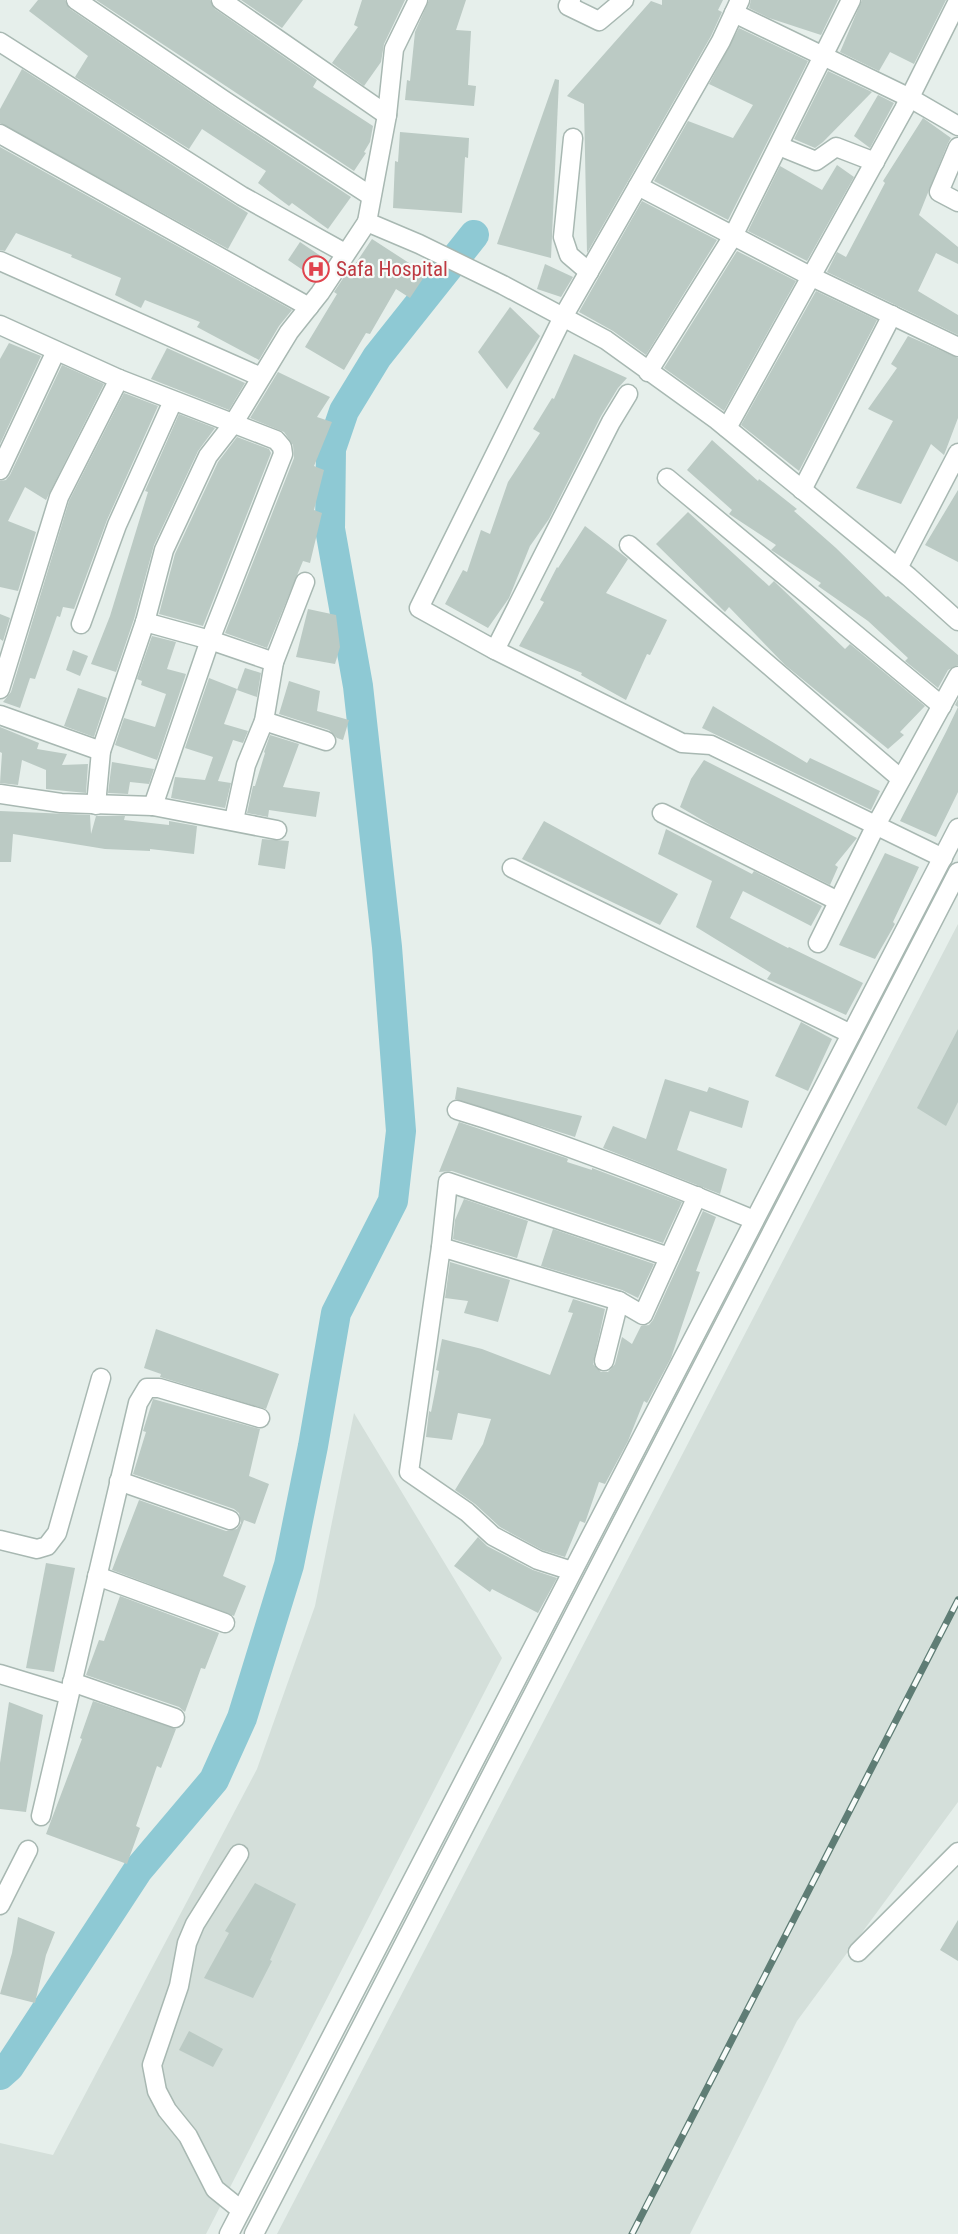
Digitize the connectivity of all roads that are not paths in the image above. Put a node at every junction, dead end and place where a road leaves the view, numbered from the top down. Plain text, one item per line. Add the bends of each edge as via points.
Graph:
1 (76, 0) edge
2 (221, 0) edge
3 (418, 0) edge
4 (571, 0) edge
5 (624, 0) edge
6 (852, 0) edge
7 (958, 1) edge
8 (245, 7) edge
9 (737, 7) edge
10 (0, 42) edge
11 (824, 56) junction
12 (910, 98) junction
13 (387, 115) junction
14 (958, 126) edge
15 (0, 134) edge
16 (573, 138) dead end
17 (779, 146) junction
18 (958, 147) edge
19 (875, 162) junction
20 (638, 186) junction
21 (371, 196) junction
22 (958, 202) edge
23 (367, 222) junction
24 (733, 236) junction
25 (345, 253) junction
26 (0, 261) edge
27 (589, 272) junction
28 (812, 277) junction
29 (309, 307) junction
30 (892, 315) junction
31 (563, 317) junction
32 (1, 328) edge
33 (958, 347) edge
34 (56, 351) junction
35 (648, 372) junction
36 (261, 376) junction
37 (119, 379) junction
38 (628, 394) dead end
39 (173, 401) junction
40 (233, 424) junction
41 (727, 428) junction
42 (958, 453) edge
43 (0, 470) edge
44 (667, 478) dead end
45 (802, 490) junction
46 (629, 545) dead end
47 (898, 568) junction
48 (305, 582) dead end
49 (958, 621) edge
50 (145, 622) junction
51 (81, 624) dead end
52 (210, 640) junction
53 (495, 650) junction
54 (274, 662) junction
55 (958, 676) edge
56 (0, 689) edge
57 (942, 706) junction
58 (0, 716) edge
59 (264, 721) junction
60 (326, 741) dead end
61 (101, 751) junction
62 (901, 779) junction
63 (0, 794) edge
64 (96, 805) junction
65 (153, 806) junction
66 (662, 813) dead end
67 (234, 820) junction
68 (876, 825) junction
69 (958, 828) edge
70 (277, 830) dead end
71 (943, 858) junction
72 (512, 868) dead end
73 (958, 872) edge
74 (838, 901) junction
75 (818, 943) dead end
76 (851, 1034) junction
77 (457, 1110) dead end
78 (697, 1196) junction
79 (754, 1220) junction
80 (441, 1247) junction
81 (669, 1257) junction
82 (619, 1301) junction
83 (604, 1361) dead end
84 (101, 1378) dead end
85 (260, 1418) dead end
86 (119, 1481) junction
87 (230, 1520) dead end
88 (0, 1540) edge
89 (572, 1571) junction
90 (97, 1576) junction
91 (225, 1623) dead end
92 (0, 1674) edge
93 (71, 1689) junction
94 (175, 1718) dead end
95 (41, 1816) dead end
96 (28, 1850) dead end
97 (958, 1852) edge
98 (239, 1854) dead end
99 (0, 1904) edge
100 (858, 1952) dead end
101 (241, 2210) junction
102 (229, 2234) edge
103 (254, 2234) edge

1 - 21 street
2 - 8 street
3 - 13 street via 394,49
4 - 5 street via 568,6 599,21
6 - 11 street
7 - 12 street
8 - 13 street
9 - 11 street
9 - 20 street
10 - 25 street via 242,196
11 - 12 street
11 - 17 street
12 - 14 street
12 - 19 street
13 - 21 street
15 - 29 street
16 - 27 street via 563,237 569,255
17 - 19 street via 816,161 836,147
17 - 24 street
18 - 22 street via 939,192
19 - 28 street
20 - 24 street
20 - 27 street
21 - 23 street
23 - 25 street
23 - 31 street
24 - 28 street
24 - 35 street
25 - 29 street
26 - 36 street
27 - 31 street
28 - 30 street
28 - 41 street
29 - 36 street
30 - 33 street
30 - 45 street
31 - 35 street via 606,340
31 - 53 street via 419,608
32 - 34 street
34 - 37 street
34 - 43 street
35 - 41 street
36 - 40 street
37 - 39 street
37 - 56 street via 58,497
38 - 53 street
39 - 40 street
39 - 51 street via 117,525
40 - 50 street via 208,456 164,550
40 - 52 street via 276,440 283,454
41 - 45 street
42 - 47 street
44 - 57 street
45 - 47 street
46 - 62 street
47 - 49 street
48 - 54 street
50 - 52 street
50 - 61 street
52 - 54 street
52 - 65 street
53 - 68 street via 682,743 711,746
54 - 59 street
55 - 57 street
57 - 62 street
58 - 61 street
59 - 60 street
59 - 67 street via 246,765
61 - 64 street
62 - 68 street
63 - 64 street
64 - 65 street
65 - 67 street
66 - 74 street
67 - 70 street
68 - 71 street
68 - 74 street
69 - 71 street
71 - 76 street
72 - 76 street
73 - 103 street
74 - 75 street
76 - 79 street
77 - 78 street via 536,1134
78 - 79 street
78 - 81 street
79 - 89 street
80 - 81 street via 448,1182
80 - 82 street
80 - 89 street via 409,1472 467,1512 493,1536 538,1560
81 - 82 street via 643,1315
82 - 83 street
84 - 88 street via 57,1533 47,1546 37,1549
85 - 86 street via 159,1388 147,1388 138,1403
86 - 87 street
86 - 90 street
89 - 101 street
90 - 91 street
90 - 93 street
92 - 93 street
93 - 94 street
93 - 95 street
96 - 99 street
97 - 100 street
98 - 101 street via 187,1943 179,1986 152,2065 157,2091 188,2136 215,2189
101 - 102 street

